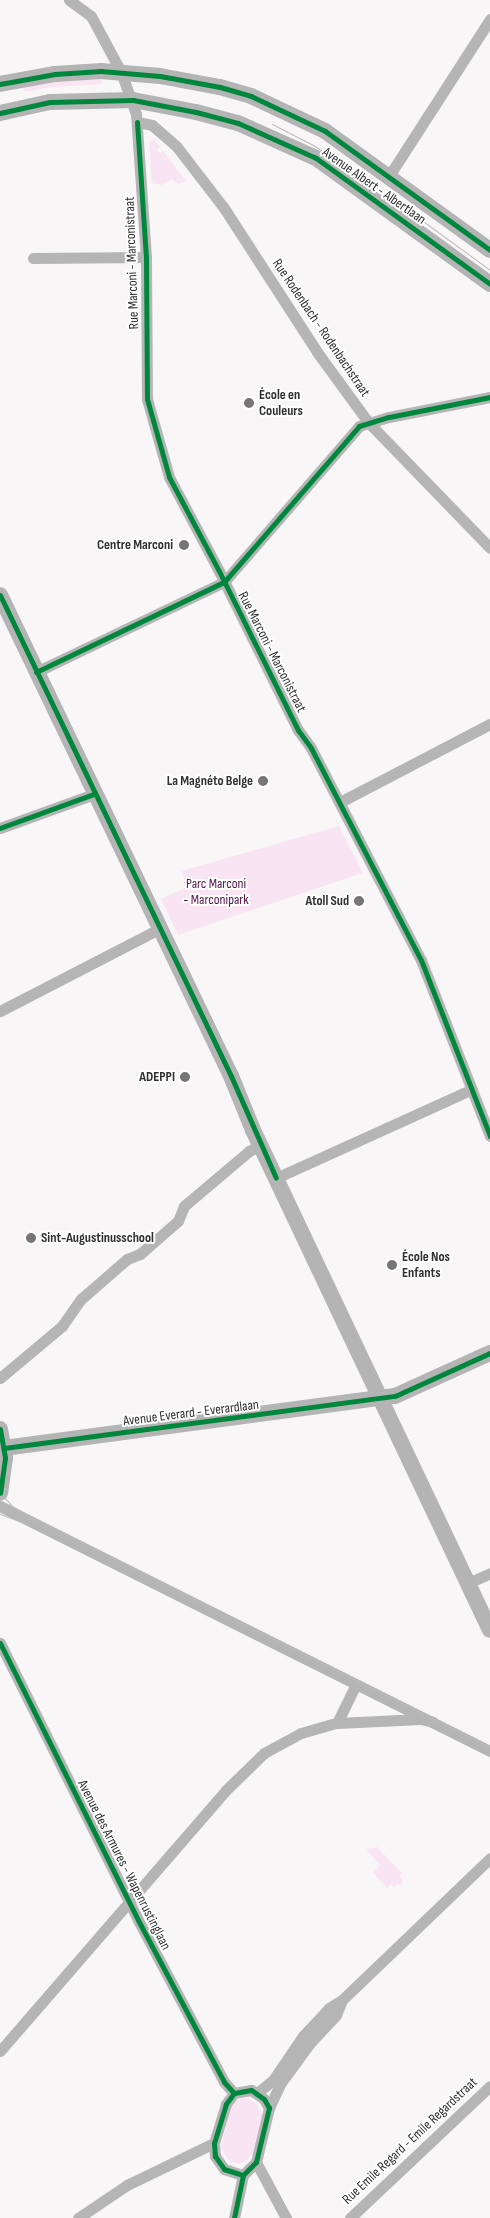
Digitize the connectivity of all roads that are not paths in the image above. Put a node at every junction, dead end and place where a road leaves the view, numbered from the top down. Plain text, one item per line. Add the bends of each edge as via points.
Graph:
1 (69, 0) edge
2 (490, 19) edge
3 (120, 72) junction
4 (0, 84) edge
5 (133, 100) junction
6 (0, 113) edge
7 (137, 122) junction
8 (389, 176) junction
9 (490, 250) edge
10 (146, 257) junction
11 (33, 258) dead end
12 (490, 284) edge
13 (490, 397) edge
14 (368, 422) junction
15 (490, 548) edge
16 (224, 582) junction
17 (0, 595) edge
18 (36, 672) junction
19 (490, 724) edge
20 (94, 794) junction
21 (340, 802) junction
22 (0, 828) edge
23 (159, 929) junction
24 (0, 1011) edge
25 (472, 1089) junction
26 (490, 1136) edge
27 (260, 1145) junction
28 (276, 1178) junction
29 (490, 1353) edge
30 (0, 1378) edge
31 (380, 1399) junction
32 (0, 1430) edge
33 (4, 1448) junction
34 (0, 1493) edge
35 (0, 1506) edge
36 (490, 1573) edge
37 (468, 1583) junction
38 (490, 1630) edge
39 (0, 1643) edge
40 (356, 1684) junction
41 (433, 1722) junction
42 (337, 1723) junction
43 (490, 1751) edge
44 (490, 1858) edge
45 (130, 1903) junction
46 (342, 2000) junction
47 (0, 2051) edge
48 (490, 2086) edge
49 (234, 2093) junction
50 (257, 2093) junction
51 (268, 2108) junction
52 (214, 2143) junction
53 (256, 2162) junction
54 (243, 2175) junction
55 (78, 2218) edge
56 (234, 2218) edge
57 (286, 2218) edge
58 (350, 2218) edge

1 - 3 street via 91,16
2 - 8 street
3 - 4 main road, Avenue Albert - Albertlaan via 55,74
3 - 5 street
3 - 8 main road, Avenue Albert - Albertlaan via 181,79 251,96 325,131
5 - 6 main road, Avenue Albert - Albertlaan via 50,102
5 - 7 street, Rue Marconi - Marconistraat
5 - 12 main road, Avenue Albert - Albertlaan via 238,123 316,158
7 - 10 street, Rue Marconi - Marconistraat
7 - 14 street, Rue Rodenbach - Rodenbachstraat via 152,126 177,147 224,208 316,352
8 - 9 main road, Avenue Albert - Albertlaan
10 - 11 street
10 - 16 street, Rue Marconi - Marconistraat via 149,410 169,477
13 - 14 street
14 - 15 street, Rue Rodenbach - Rodenbachstraat
14 - 16 street via 359,426
16 - 18 street
16 - 21 street, Rue Marconi - Marconistraat via 298,730
17 - 18 main road
18 - 20 main road
19 - 21 street
20 - 22 street
20 - 23 main road
21 - 25 street, Rue Marconi - Marconistraat via 421,960
23 - 24 street
23 - 27 main road via 231,1076
25 - 26 street, Rue Marconi - Marconistraat
25 - 28 street
27 - 28 main road
27 - 30 street via 249,1150 184,1206 178,1221 140,1254 127,1259 82,1299 62,1326
28 - 31 main road
29 - 31 main road, Avenue Everard - Everardlaan via 395,1396
31 - 33 main road, Avenue Everard - Everardlaan
31 - 37 main road
32 - 33 main road
33 - 34 main road
35 - 40 street
36 - 37 street
37 - 38 main road
39 - 45 street, Avenue des Armures - Wapenrustinglaan
40 - 41 street
40 - 42 street
41 - 42 street via 421,1719
41 - 43 street
42 - 45 street via 301,1733 264,1753 226,1790
44 - 46 street
45 - 47 street
45 - 49 street, Avenue des Armures - Wapenrustinglaan via 224,2082
46 - 50 street via 303,2036 273,2080
46 - 51 street via 336,2015 310,2043 280,2084
48 - 58 street, Rue Emile Regard - Emile Regardstraat
49 - 50 street via 251,2090
49 - 52 street via 226,2104
50 - 51 street
51 - 53 street
52 - 54 street via 215,2156 224,2169
52 - 55 street via 127,2185
53 - 54 street
53 - 57 street
54 - 56 street

